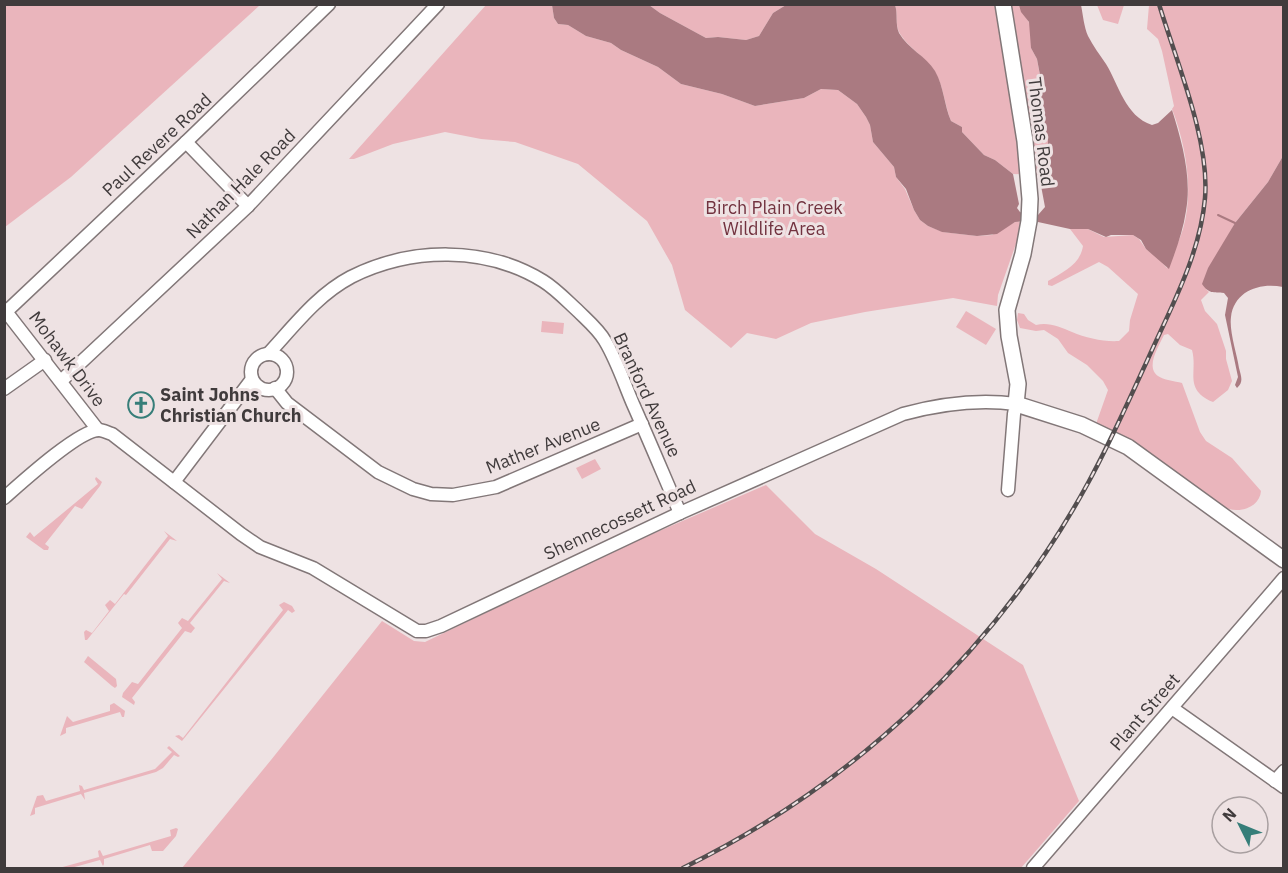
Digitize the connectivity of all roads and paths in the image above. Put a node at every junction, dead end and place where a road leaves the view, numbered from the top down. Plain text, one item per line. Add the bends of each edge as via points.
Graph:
1 (329, 4) edge
2 (438, 4) edge
3 (1002, 4) edge
4 (186, 142) junction
5 (248, 206) junction
6 (6, 310) edge
7 (274, 355) junction
8 (45, 360) junction
9 (252, 379) junction
10 (62, 381) junction
11 (275, 388) junction
12 (4, 389) edge
13 (1016, 404) junction
14 (642, 424) junction
15 (98, 430) junction
16 (174, 482) junction
17 (1008, 490) dead end
18 (4, 498) edge
19 (680, 513) junction
20 (1284, 560) edge
21 (1284, 578) edge
22 (1172, 708) junction
23 (1284, 771) edge
24 (1279, 784) edge
25 (1033, 868) edge

1 - 4 street, Paul Revere Road
2 - 5 street, Nathan Hale Road
3 - 13 main road, Thomas Road via 1028,158 1030,218 1007,310 1018,384
4 - 5 street
4 - 6 street, Paul Revere Road
5 - 10 street, Nathan Hale Road
6 - 8 street, Mohawk Drive
7 - 9 street via 261,355 253,363
7 - 11 street via 287,372 284,382
7 - 14 street, Branford Avenue via 283,337 308,309 351,277 428,254 487,259 523,270 545,282 592,326 612,355
8 - 10 street, Mohawk Drive
8 - 12 street
9 - 11 street via 263,388
9 - 16 street
10 - 15 street, Mohawk Drive
11 - 14 street, Mather Avenue via 287,404 378,472 431,494 453,495 496,487
13 - 17 street
13 - 19 street, Shennecossett Road via 971,402 903,414
13 - 20 main road, Shennecossett Road via 1082,425 1128,447
14 - 19 street, Branford Avenue
15 - 16 street, Shennecossett Road via 112,434
15 - 18 street via 49,460
16 - 19 street, Shennecossett Road via 260,547 313,568 417,631 441,626
21 - 22 street, Plant Street
22 - 24 street
22 - 25 street, Plant Street
23 - 24 street

